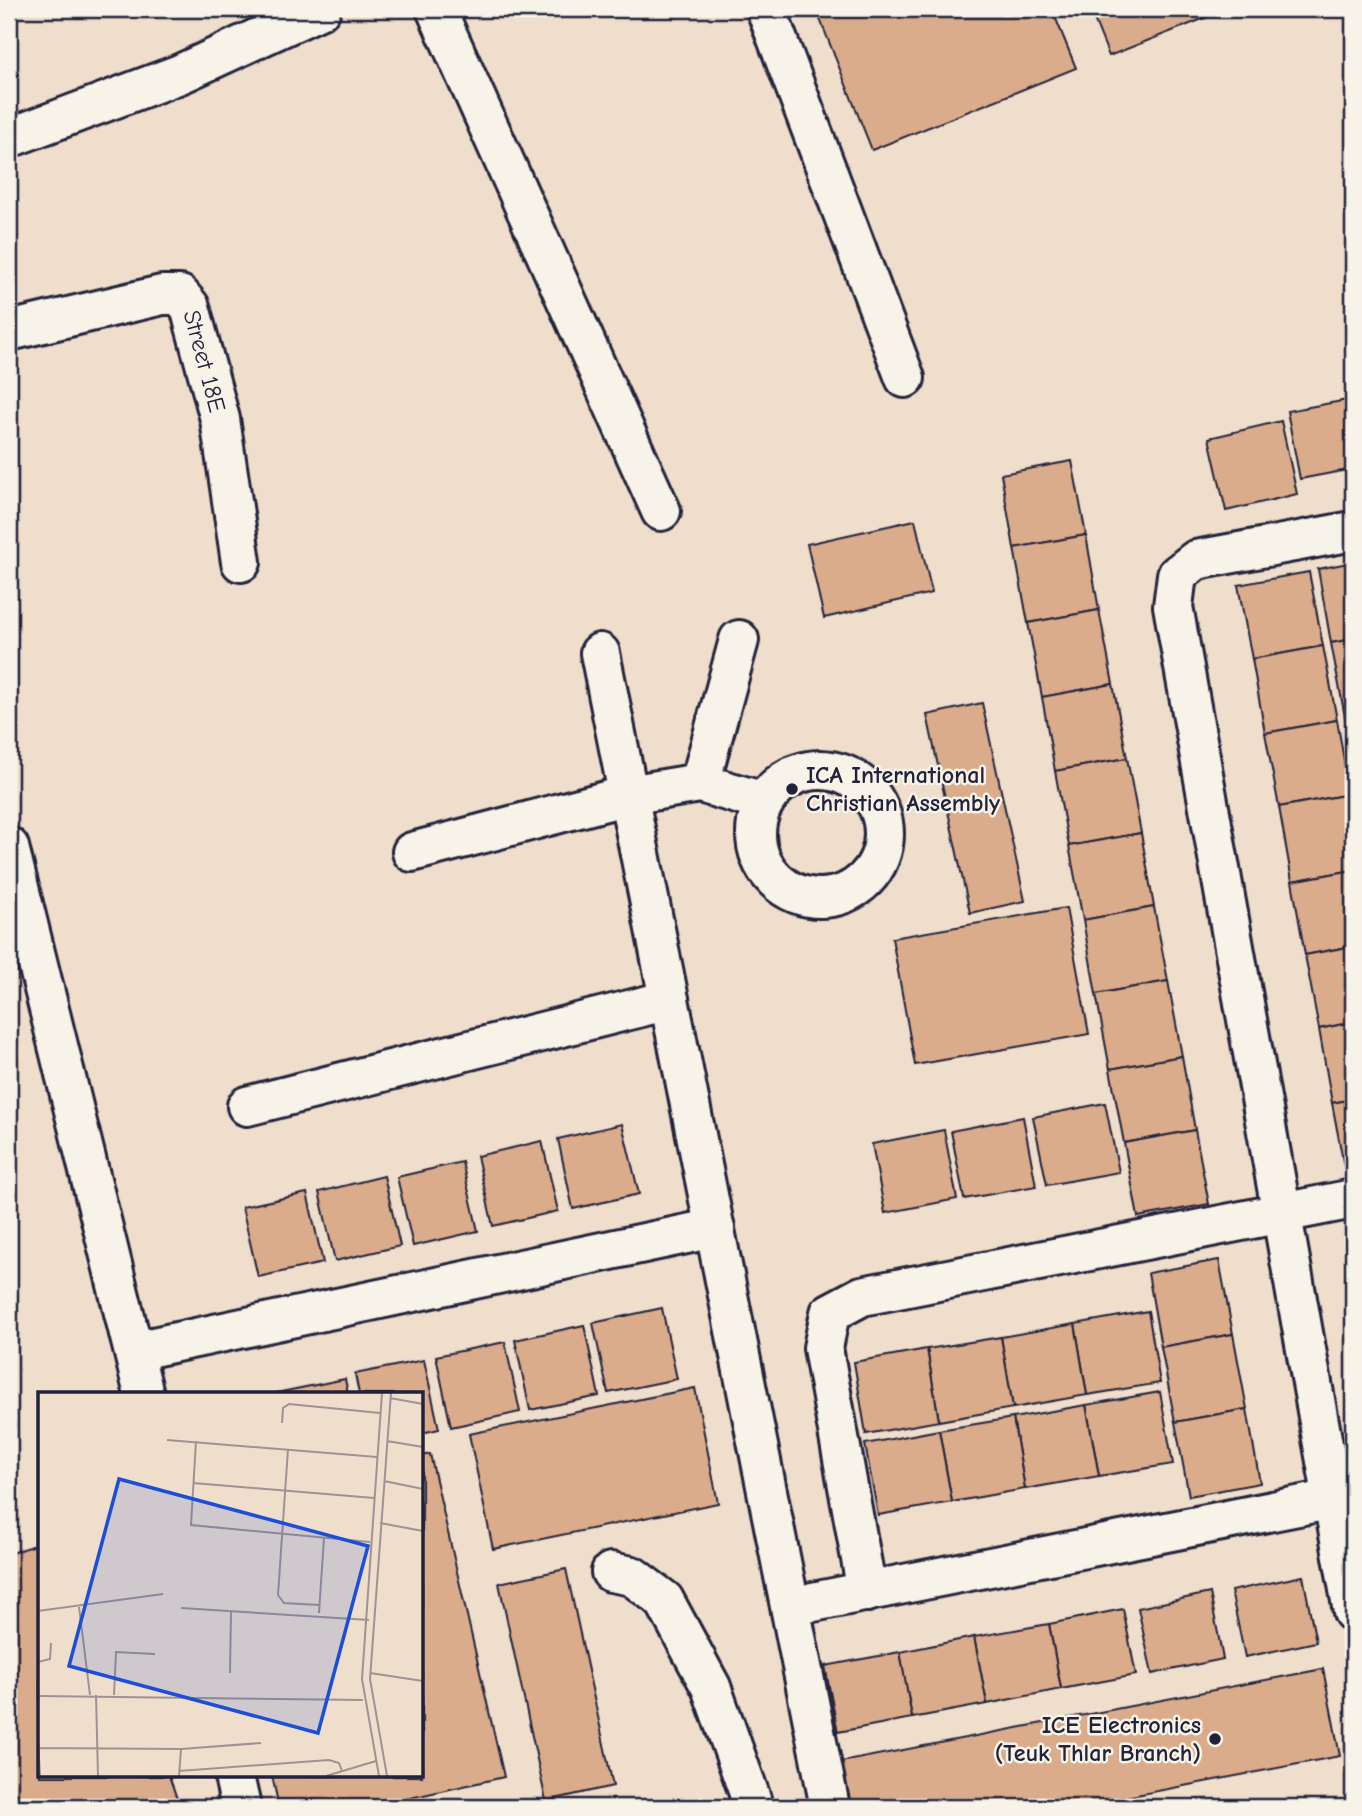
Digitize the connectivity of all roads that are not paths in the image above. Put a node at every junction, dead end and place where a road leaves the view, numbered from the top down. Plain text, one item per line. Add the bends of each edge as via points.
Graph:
1 (321, 9) edge
2 (436, 9) edge
3 (766, 9) edge
4 (9, 138) edge
5 (9, 331) edge
6 (905, 378) dead end
7 (661, 511) dead end
8 (1353, 531) edge
9 (241, 562) dead end
10 (739, 640) dead end
11 (600, 653) dead end
12 (700, 783) junction
13 (628, 795) junction
14 (764, 802) dead end
15 (9, 846) edge
16 (412, 852) dead end
17 (669, 1000) junction
18 (247, 1106) dead end
19 (1353, 1199) edge
20 (1282, 1213) junction
21 (715, 1228) junction
22 (134, 1351) junction
23 (144, 1392) edge
24 (1333, 1499) junction
25 (611, 1572) dead end
26 (867, 1592) junction
27 (801, 1605) junction
28 (1353, 1612) edge
29 (234, 1778) edge
30 (241, 1807) edge
31 (753, 1807) edge
32 (830, 1807) edge

1 - 4 street via 180,74
2 - 7 street
3 - 6 street
5 - 9 street, Street 18E via 162,295 180,295 190,307 220,419
8 - 20 street via 1196,561 1177,575 1173,606
10 - 12 street
11 - 13 street
12 - 13 street
12 - 14 street
13 - 16 street
13 - 17 street
15 - 22 street
17 - 18 street
17 - 21 street
19 - 20 street
20 - 24 street
20 - 26 street via 862,1296 831,1313 822,1348
21 - 22 street
21 - 27 street
22 - 23 street
24 - 26 street
24 - 28 street
25 - 31 street via 632,1577 664,1600 711,1687
26 - 27 street
27 - 32 street
29 - 30 street

